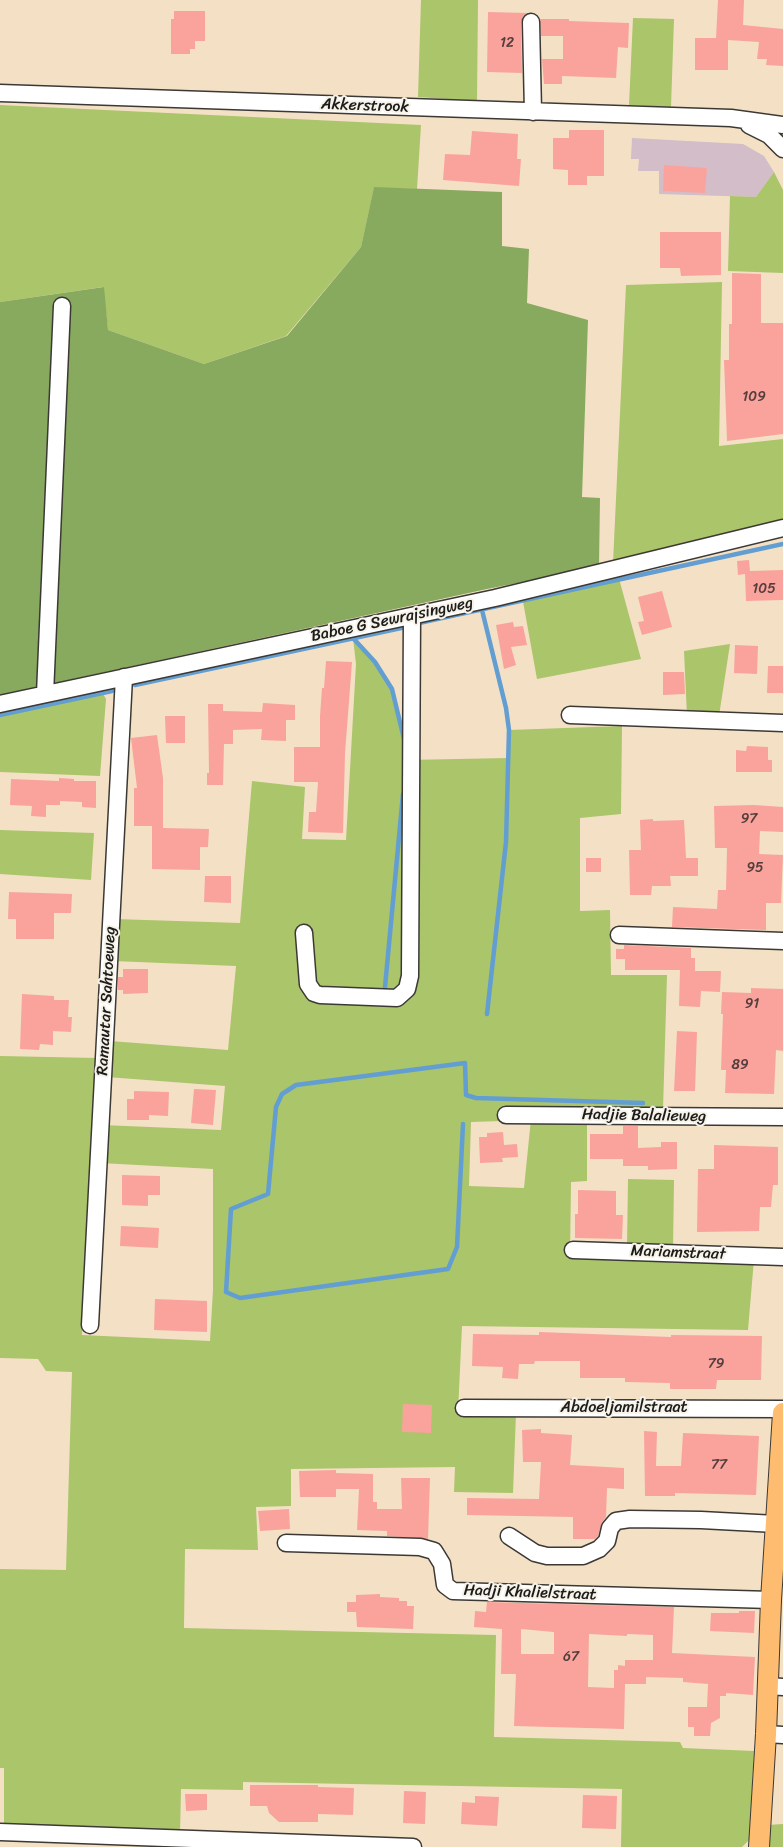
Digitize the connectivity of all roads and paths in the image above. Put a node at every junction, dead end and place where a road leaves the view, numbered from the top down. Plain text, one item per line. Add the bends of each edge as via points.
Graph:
1 (532, 22) dead end
2 (0, 93) edge
3 (533, 112) junction
4 (731, 118) junction
5 (783, 125) edge
6 (783, 149) edge
7 (62, 306) dead end
8 (783, 528) edge
9 (412, 616) junction
10 (124, 676) junction
11 (45, 694) junction
12 (0, 704) edge
13 (570, 715) dead end
14 (783, 723) edge
15 (304, 933) dead end
16 (619, 935) dead end
17 (783, 941) edge
18 (506, 1115) dead end
19 (783, 1117) edge
20 (574, 1250) dead end
21 (783, 1256) edge
22 (90, 1325) dead end
23 (464, 1408) dead end
24 (783, 1409) edge
25 (783, 1413) edge
26 (776, 1524) junction
27 (509, 1536) dead end
28 (286, 1543) dead end
29 (771, 1600) junction
30 (776, 1686) edge
31 (775, 1734) edge
32 (0, 1832) edge
33 (413, 1847) edge
34 (759, 1847) edge

1 - 3 street
2 - 3 street, Akkerstrook
3 - 4 street, Akkerstrook
4 - 5 street, Akkerstrook
4 - 6 street via 769,135
7 - 11 street
8 - 9 street, Baboe G Sewrajsingweg
9 - 10 street, Baboe G Sewrajsingweg
9 - 15 street via 410,976 407,989 397,998 314,993 308,984
10 - 11 street, Baboe G Sewrajsingweg
10 - 22 street, Ramautar Sahtoeweg
11 - 12 street, Baboe G Sewrajsingweg
13 - 14 street
16 - 17 street
18 - 19 street, Hadjie Balalieweg
20 - 21 street, Mariamstraat
23 - 24 street, Abdoeljamilstraat
25 - 26 main road
26 - 27 street via 701,1520 616,1521 610,1528 607,1541 599,1549 583,1556 535,1553
26 - 29 main road
28 - 29 street, Hadji Khalielstraat via 420,1547 434,1551 442,1564 445,1585 453,1591
29 - 30 main road
30 - 31 main road
31 - 34 main road
32 - 33 street

